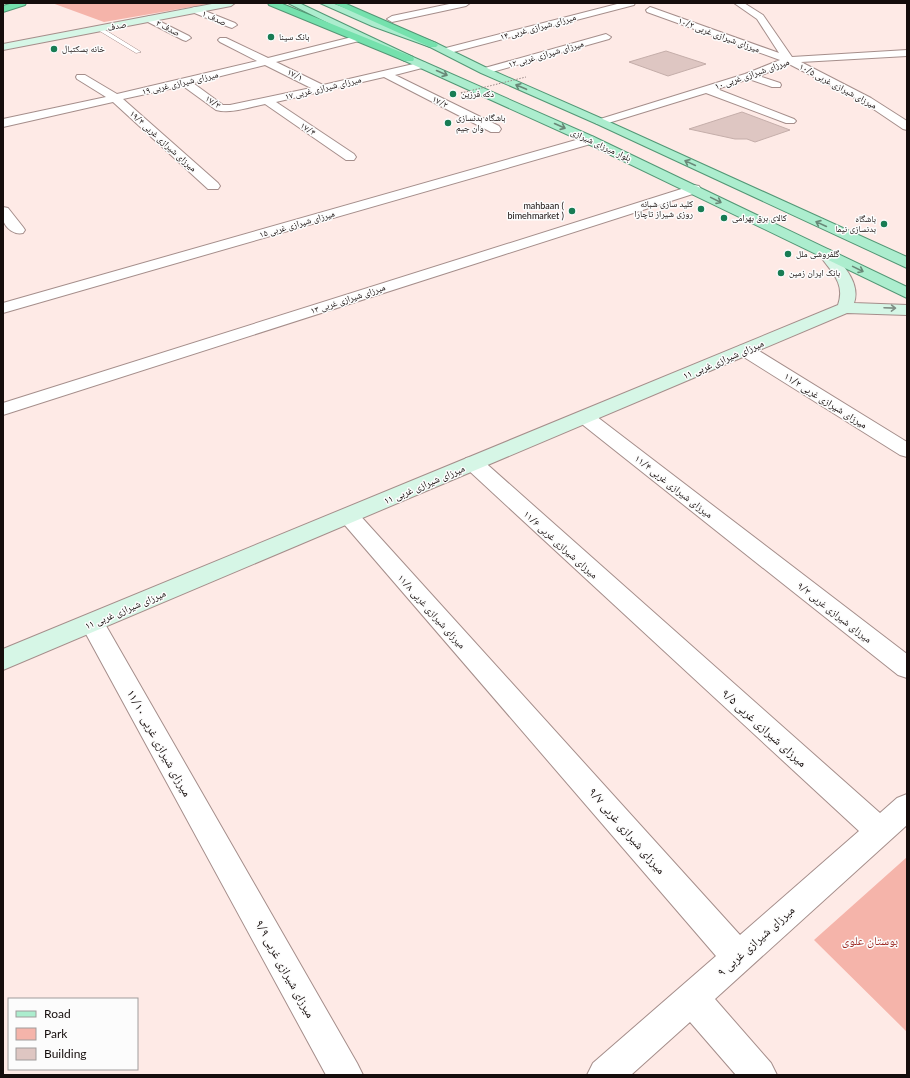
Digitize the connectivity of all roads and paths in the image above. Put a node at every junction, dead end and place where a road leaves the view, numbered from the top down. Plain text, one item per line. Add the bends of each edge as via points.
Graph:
1 (22, 3) edge
2 (231, 3) edge
3 (272, 3) edge
4 (292, 3) edge
5 (324, 3) edge
6 (337, 3) edge
7 (466, 3) edge
8 (630, 3) edge
9 (738, 3) edge
10 (3, 9) edge
11 (195, 10) junction
12 (650, 10) dead end
13 (150, 19) junction
14 (392, 19) dead end
15 (232, 25) dead end
16 (100, 29) junction
17 (606, 37) dead end
18 (186, 38) dead end
19 (356, 39) junction
20 (222, 40) dead end
21 (433, 45) junction
22 (3, 47) edge
23 (446, 51) junction
24 (138, 52) dead end
25 (907, 53) edge
26 (409, 59) junction
27 (789, 60) junction
28 (268, 62) junction
29 (422, 65) junction
30 (485, 71) junction
31 (385, 74) junction
32 (749, 76) junction
33 (81, 77) dead end
34 (526, 77) dead end
35 (185, 82) junction
36 (776, 85) dead end
37 (322, 89) junction
38 (706, 89) junction
39 (461, 94) dead end
40 (114, 97) junction
41 (266, 100) junction
42 (224, 108) joint
43 (790, 121) dead end
44 (601, 122) junction
45 (3, 123) edge
46 (907, 126) edge
47 (495, 129) dead end
48 (590, 140) junction
49 (350, 157) dead end
50 (213, 186) dead end
51 (694, 188) junction
52 (3, 211) edge
53 (18, 230) dead end
54 (825, 253) junction
55 (907, 264) edge
56 (907, 293) edge
57 (3, 308) edge
58 (845, 308) junction
59 (907, 310) edge
60 (745, 350) junction
61 (3, 409) edge
62 (585, 417) junction
63 (907, 451) edge
64 (473, 463) junction
65 (348, 516) junction
66 (763, 556) joint
67 (92, 623) junction
68 (650, 624) joint
69 (3, 660) edge
70 (907, 668) edge
71 (516, 706) joint
72 (907, 807) edge
73 (879, 832) junction
74 (226, 863) joint
75 (738, 957) junction
76 (692, 998) junction
77 (345, 1075) edge
78 (605, 1075) edge
79 (759, 1075) edge

1 - 10 highway
2 - 11 street, صدف
3 - 19 highway
4 - 26 main road, بلوار میرزای شیرازی
5 - 21 main road
6 - 21 highway
7 - 14 street
8 - 23 street, ۱۴ میرزای شیرازی غربی
9 - 27 street via 760,17
11 - 13 street, صدف
11 - 15 street, ۱ صدف
12 - 27 street, ۱۰/۲ میرزای شیرازی غربی
13 - 16 street, صدف
13 - 18 street, ۲ صدف
16 - 22 street, صدف
16 - 24 lane
17 - 30 street, ۱۲ میرزای شیرازی غربی
19 - 26 highway
19 - 28 street, ۱۹ میرزای شیرازی غربی
20 - 28 street, ۱۷/۱
21 - 23 main road
23 - 30 main road
25 - 27 street, ۱۰ میرزای شیرازی غربی
26 - 29 main road, بلوار میرزای شیرازی
27 - 32 street, ۱۰ میرزای شیرازی غربی
27 - 46 street, ۱۰/۵ میرزای شیرازی غربی via 867,100
28 - 35 street, ۱۹ میرزای شیرازی غربی
28 - 37 street, ۱۷/۱
29 - 31 street, ۱۷ میرزای شیرازی غربی
29 -> 48 main road, بلوار میرزای شیرازی
44 -> 30 main road
31 - 37 street, ۱۷ میرزای شیرازی غربی
31 - 47 street, ۱۷/۲
32 - 36 street
32 - 38 street, ۱۰ میرزای شیرازی غربی
33 - 40 street, ۱۹/۴ میرزای شیرازی غربی
34 - 39 path, bridge
35 - 40 street, ۱۹ میرزای شیرازی غربی
35 - 42 street, ۱۷/۳ via 220,108
37 - 41 street, ۱۷ میرزای شیرازی غربی
38 - 43 street
38 - 44 street, ۱۰ میرزای شیرازی غربی
40 - 45 street, ۱۹ میرزای شیرازی غربی
40 - 50 street, ۱۹/۴ میرزای شیرازی غربی
41 - 42 street, ۱۷ میرزای شیرازی غربی
41 - 49 street, ۱۷/۴
55 -> 44 main road
48 - 51 main road, بلوار میرزای شیرازی
48 - 57 street, ۱۵ میرزای شیرازی غربی
51 -> 54 main road, بلوار میرزای شیرازی
51 - 61 street, ۱۳ میرزای شیرازی غربی
52 - 53 street
54 -> 56 main road, بلوار میرزای شیرازی
54 - 58 street via 837,267 846,284 849,294
58 -> 59 street, میرزای شیرازی غربی ۱۱
58 - 60 street, میرزای شیرازی غربی ۱۱
60 - 62 street, میرزای شیرازی غربی ۱۱
60 - 63 street, میرزای شیرازی غربی ۱۱/۲
62 - 64 street, میرزای شیرازی غربی ۱۱
62 - 66 street, میرزای شیرازی غربی ۱۱/۴
64 - 65 street, میرزای شیرازی غربی ۱۱
64 - 68 street, میرزای شیرازی غربی ۱۱/۶
65 - 67 street, میرزای شیرازی غربی ۱۱
65 - 71 street, میرزای شیرازی غربی ۱۱/۸
66 - 70 street, میرزای شیرازی غربی ۹/۳
67 - 69 street, میرزای شیرازی غربی ۱۱
67 - 74 street, میرزای شیرازی غربی ۱۱/۱۰
68 - 73 street, میرزای شیرازی غربی ۹/۵
71 - 75 street, میرزای شیرازی غربی ۹/۷
72 - 73 street, میرزای شیرازی غربی ۹
73 - 75 street, میرزای شیرازی غربی ۹
74 - 77 street, میرزای شیرازی غربی ۹/۹
75 - 76 street, میرزای شیرازی غربی ۹
76 - 78 street, میرزای شیرازی غربی ۹
76 - 79 street

